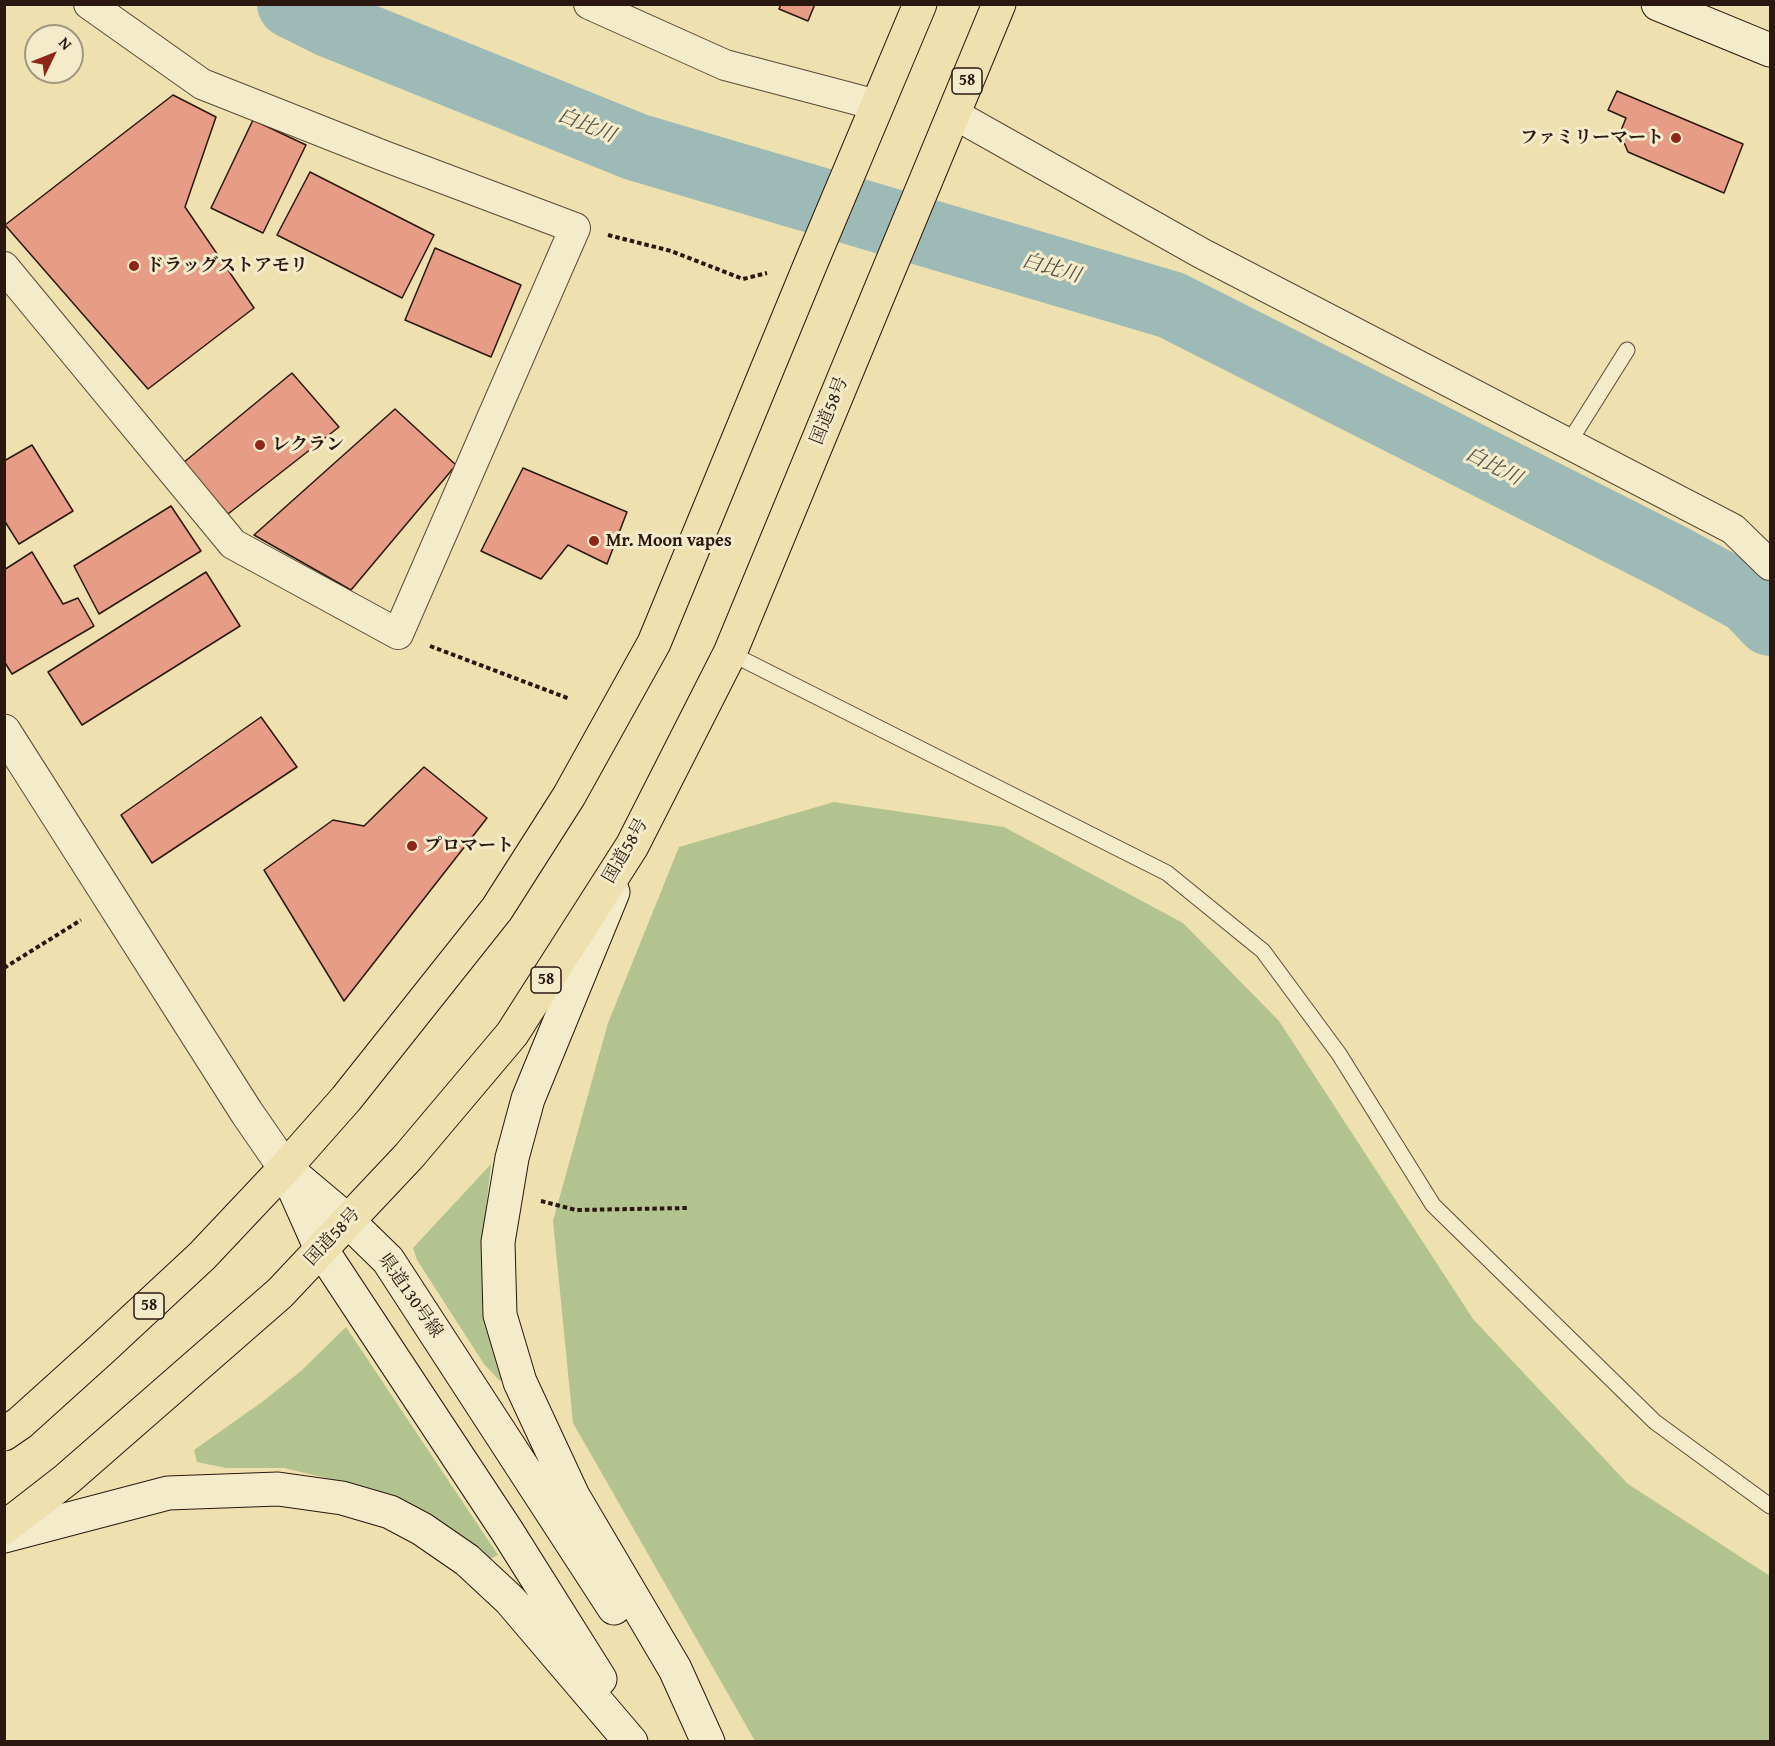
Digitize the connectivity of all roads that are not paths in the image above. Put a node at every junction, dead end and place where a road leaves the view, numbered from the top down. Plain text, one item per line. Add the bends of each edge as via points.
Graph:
1 (89, 4) edge
2 (589, 4) edge
3 (920, 4) edge
4 (999, 4) edge
5 (1658, 4) edge
6 (1770, 50) edge
7 (954, 114) junction
8 (873, 117) junction
9 (4, 267) edge
10 (1627, 350) dead end
11 (1569, 444) junction
12 (1770, 565) edge
13 (730, 653) junction
14 (4, 731) edge
15 (632, 846) junction
16 (285, 1168) junction
17 (348, 1221) junction
18 (321, 1249) junction
19 (4, 1434) edge
20 (1770, 1506) edge
21 (4, 1528) edge
22 (4, 1536) edge
23 (631, 1742) edge
24 (639, 1742) edge
25 (701, 1742) edge
26 (708, 1742) edge

1 - 9 street via 202,84 575,228 398,634 233,544
2 - 8 street via 725,65
3 - 8 highway, 58
4 - 7 highway, 国道58号 / 58
5 - 6 main road
7 - 11 street via 1201,253
7 - 13 highway, 国道58号 / 58
8 - 16 highway, 58 via 654,644 569,796 497,909 346,1099
10 - 11 lane
11 - 12 street via 1733,529
13 - 15 highway, 国道58号 / 58
13 - 20 lane via 1167,873 1263,951 1339,1054 1433,1205 1655,1422
14 - 16 main road
15 - 17 highway, 国道58号 / 58 via 512,1034 409,1156
15 - 26 main road via 528,1098 512,1158 498,1242 500,1316 520,1382 573,1496 675,1669
16 - 17 main road, 県道130号線
16 - 18 main road
16 - 19 highway, 58 via 202,1256
17 - 18 highway, 国道58号 / 58
17 - 25 main road, 県道130号線 via 388,1260
18 - 21 highway, 国道58号 / 58 via 280,1293 67,1479
18 - 24 main road via 507,1531
22 - 23 main road via 168,1493 278,1489 342,1498 390,1512 467,1560 510,1600

